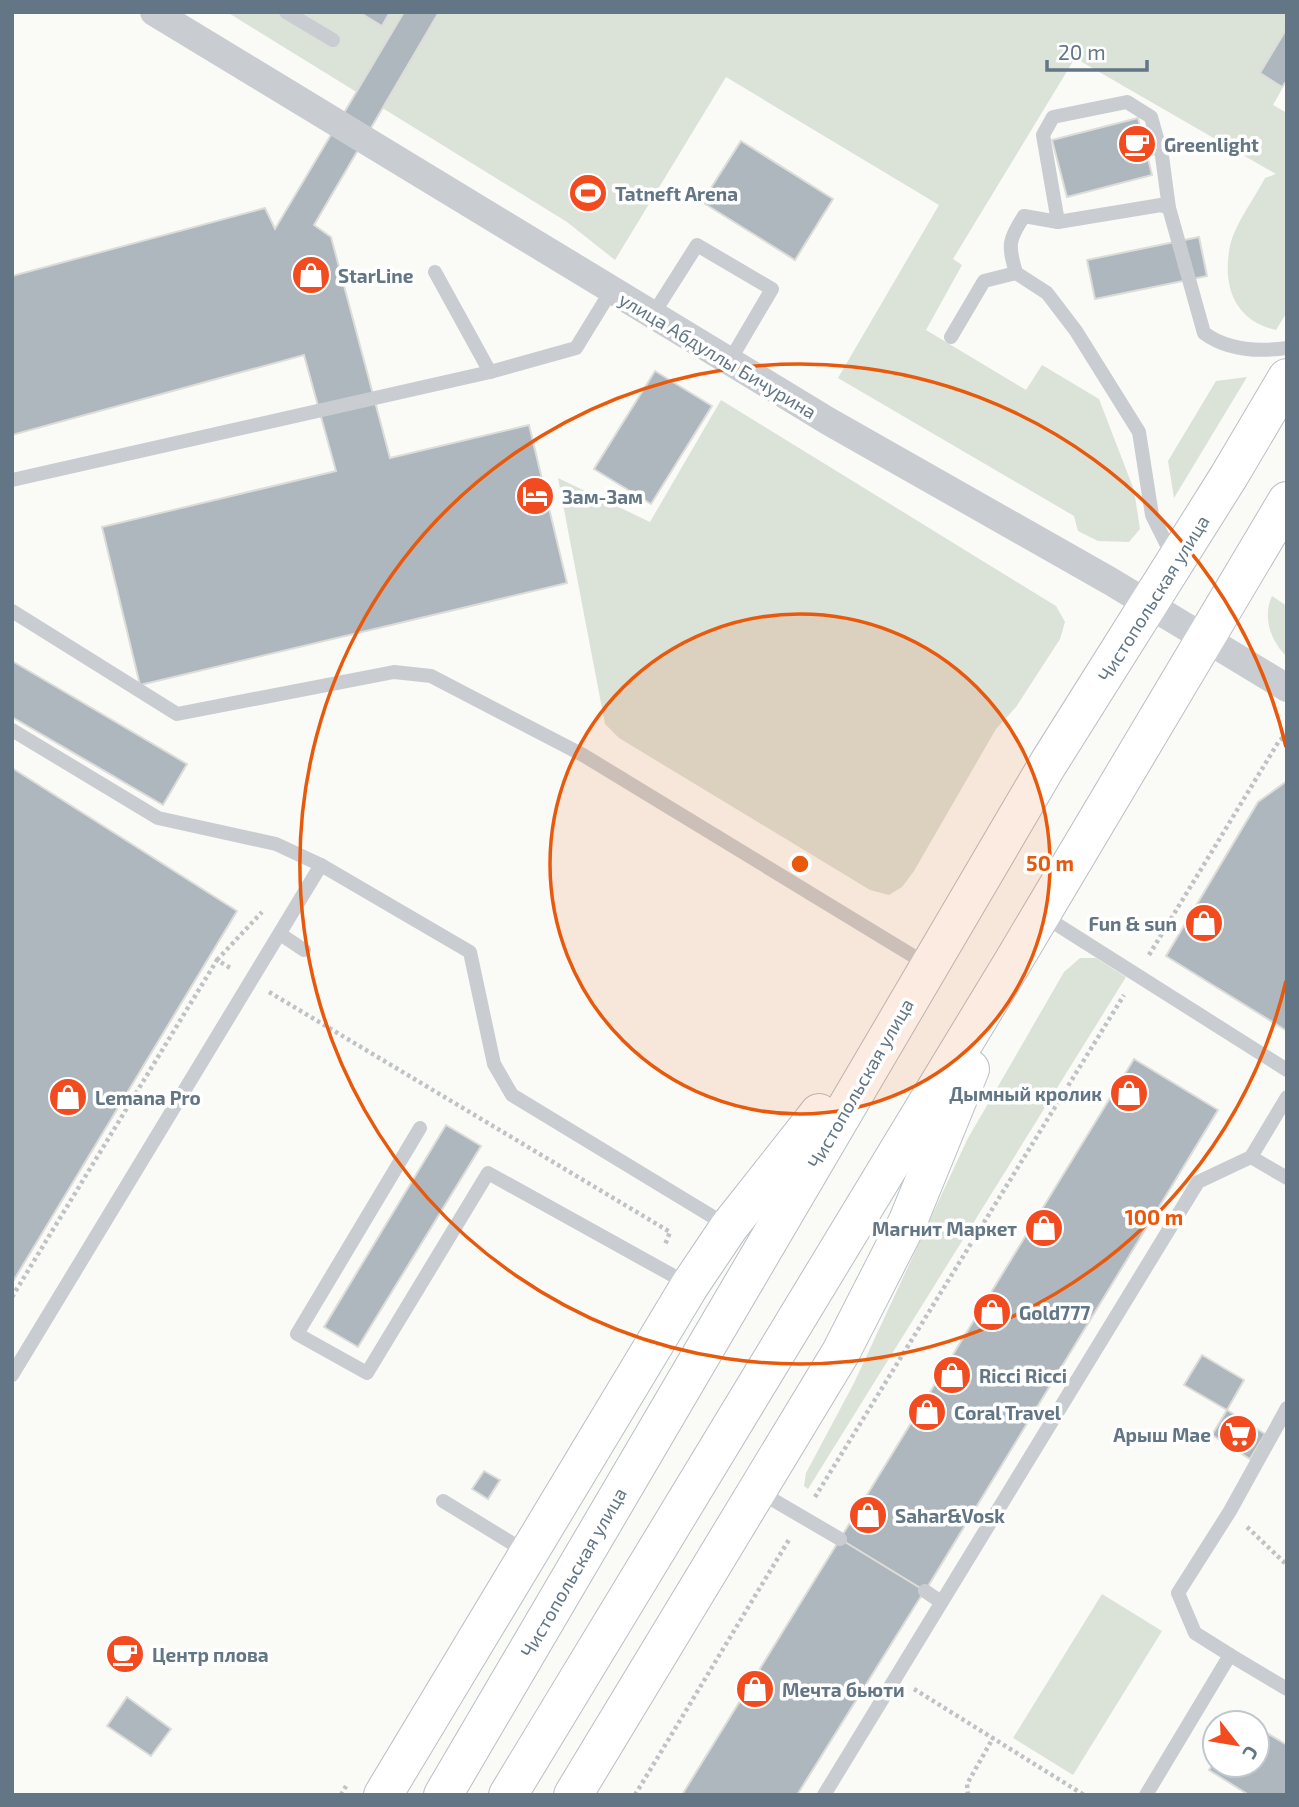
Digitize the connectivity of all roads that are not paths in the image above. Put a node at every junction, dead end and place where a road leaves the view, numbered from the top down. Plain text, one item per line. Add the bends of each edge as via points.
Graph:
1 (154, 12) edge
2 (286, 12) edge
3 (333, 40) dead end
4 (1170, 208) junction
5 (1058, 222) junction
6 (436, 272) dead end
7 (1016, 273) junction
8 (611, 291) junction
9 (652, 316) junction
10 (951, 337) dead end
11 (1287, 348) edge
12 (729, 362) junction
13 (490, 372) junction
14 (1287, 378) edge
15 (12, 480) edge
16 (1287, 501) edge
17 (1175, 561) junction
18 (1149, 605) junction
19 (12, 611) edge
20 (1203, 640) junction
21 (1287, 688) edge
22 (12, 730) edge
23 (321, 865) junction
24 (1041, 915) junction
25 (280, 934) junction
26 (304, 950) dead end
27 (1014, 960) junction
28 (930, 966) junction
29 (909, 999) junction
30 (1287, 1070) edge
31 (1287, 1097) edge
32 (420, 1128) dead end
33 (1251, 1157) junction
34 (1287, 1178) edge
35 (729, 1227) junction
36 (690, 1285) junction
37 (12, 1375) edge
38 (1287, 1408) edge
39 (757, 1491) junction
40 (443, 1500) dead end
41 (840, 1539) dead end
42 (529, 1554) junction
43 (925, 1591) dead end
44 (941, 1602) junction
45 (1230, 1656) junction
46 (1287, 1689) edge
47 (383, 1795) edge
48 (443, 1795) edge
49 (508, 1795) edge
50 (573, 1795) edge
51 (824, 1795) edge
52 (1146, 1795) edge

1 - 8 street, улица Абдуллы Бичурина
2 - 3 lane
4 - 5 lane via 1161,205
4 - 5 lane via 1151,117 1127,102 1107,104 1054,117 1043,135
4 - 11 lane via 1204,333 1219,344 1267,351
5 - 7 lane via 1024,216 1010,242
6 - 13 lane
7 - 10 lane via 984,281
7 - 17 lane via 1047,293 1139,432 1152,515
8 - 9 street, улица Абдуллы Бичурина
8 - 13 lane via 576,348
9 - 12 street, улица Абдуллы Бичурина
9 - 12 lane via 697,246 772,289
12 - 18 street, улица Абдуллы Бичурина
13 - 15 lane
14 - 17 main road, Чистопольская улица
16 - 20 main road
17 - 18 main road, Чистопольская улица
18 - 20 street, улица Абдуллы Бичурина
18 - 28 main road, Чистопольская улица via 1048,764
19 - 28 lane via 177,714 394,672 431,676 583,755
20 - 21 street, улица Абдуллы Бичурина
20 - 24 main road
22 - 23 lane via 158,818 276,845
23 - 25 lane
23 - 35 lane via 470,952 495,1064 512,1096
24 - 27 main road
24 - 30 lane
25 - 26 lane
25 - 37 lane
27 - 39 main road via 908,1221 841,1352
27 - 49 main road
28 - 29 main road, Чистопольская улица
29 - 35 main road
29 - 48 main road, Чистопольская улица
31 - 33 lane
32 - 36 lane via 296,1334 367,1373 488,1173
33 - 34 lane
33 - 44 lane via 1198,1182
35 - 36 main road
36 - 42 main road
38 - 45 lane via 1178,1593 1195,1633
39 - 41 lane
39 - 50 main road
40 - 42 lane
42 - 47 main road
43 - 44 lane
44 - 51 lane
45 - 46 lane
45 - 52 lane

